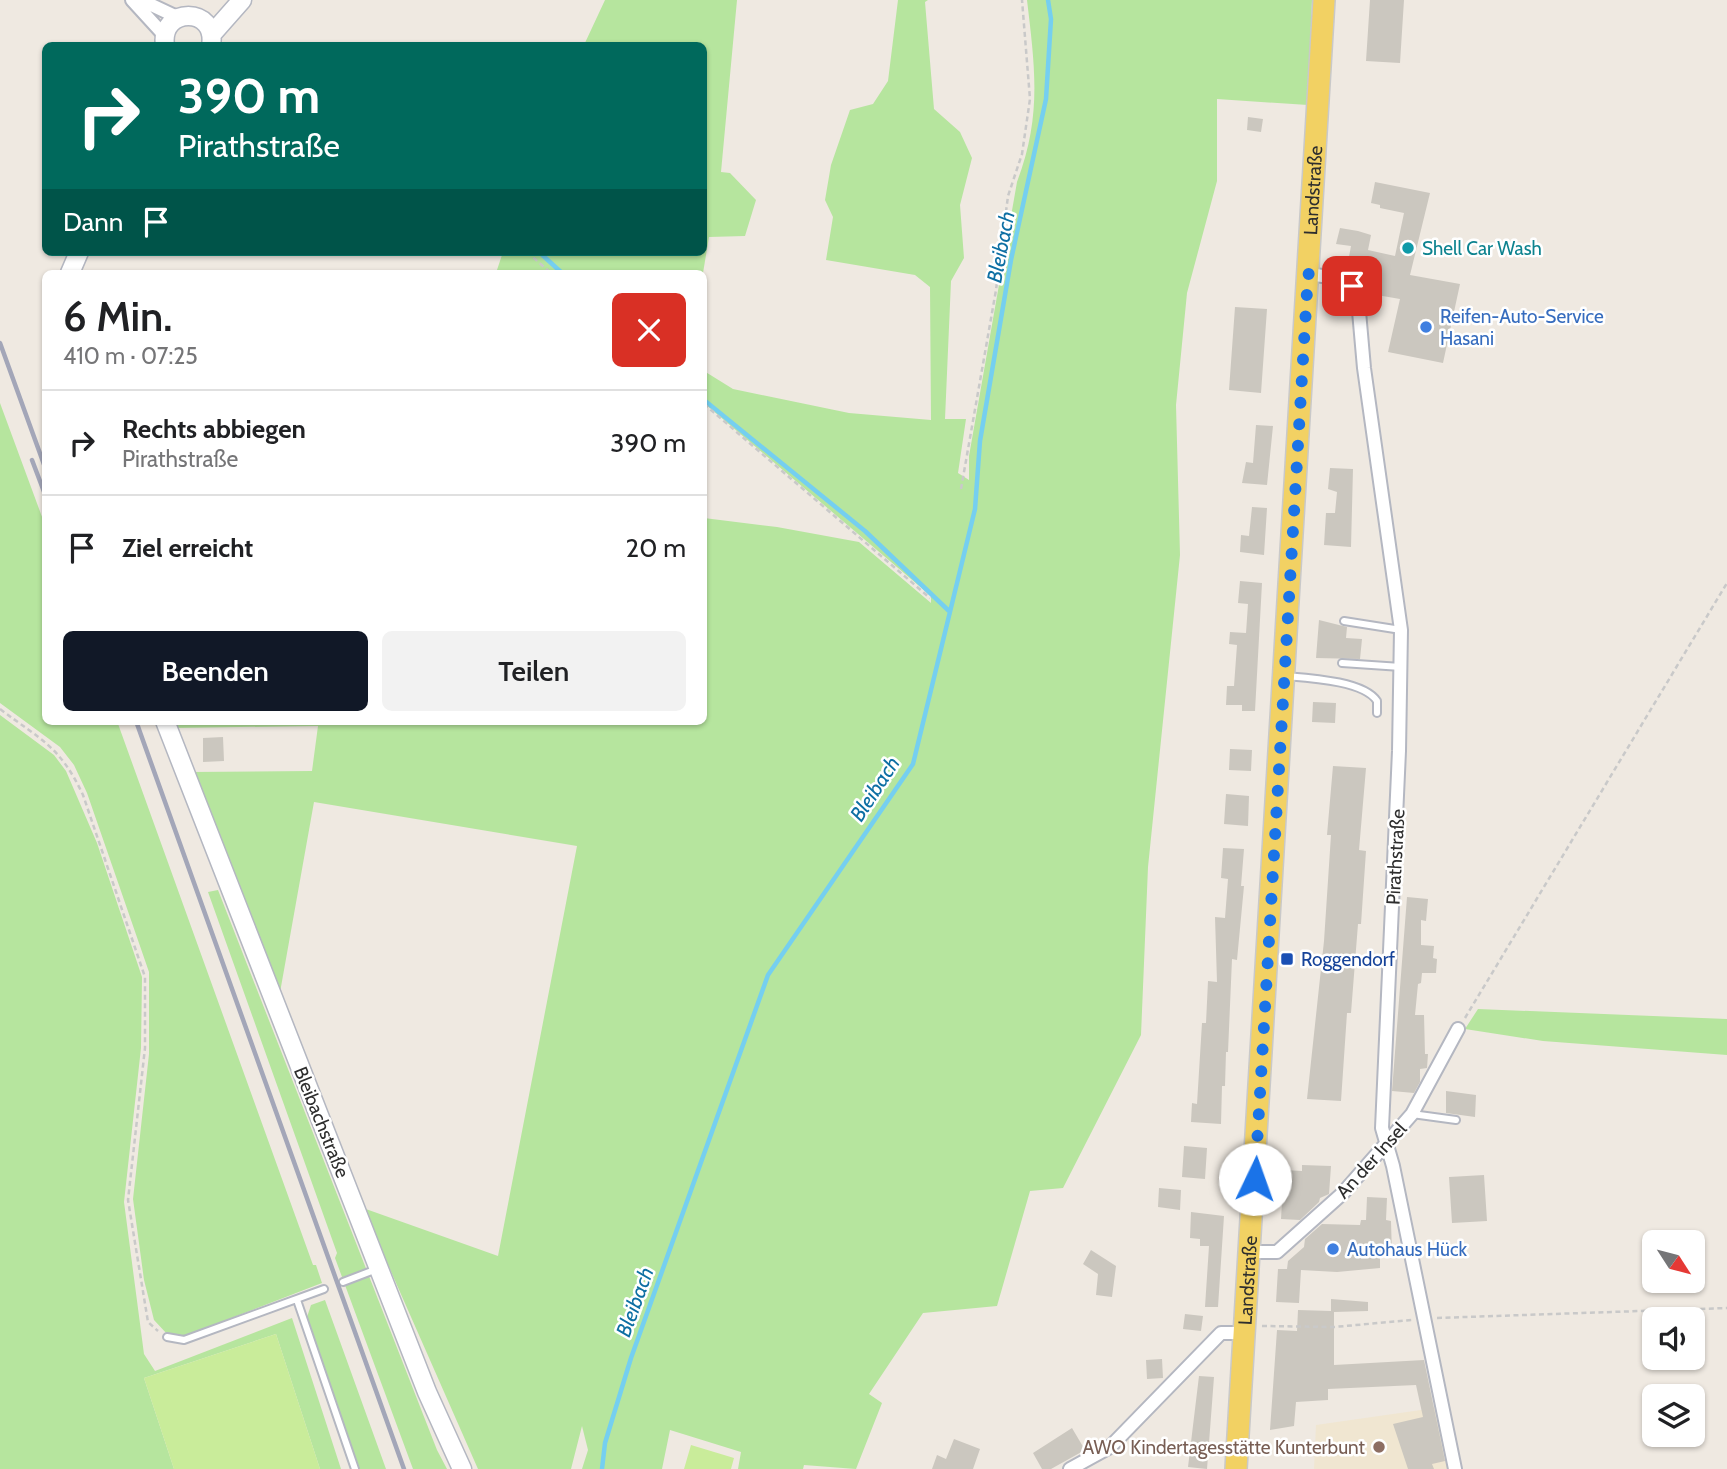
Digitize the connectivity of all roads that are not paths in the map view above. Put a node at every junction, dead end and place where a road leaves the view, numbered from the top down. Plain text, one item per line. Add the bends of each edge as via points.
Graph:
1 (132, 0) edge
2 (141, 0) edge
3 (233, 0) edge
4 (242, 0) edge
5 (1324, 0) edge
6 (177, 17) junction
7 (199, 17) junction
8 (165, 40) edge
9 (211, 40) edge
10 (1308, 274) junction
11 (1344, 621) dead end
12 (1401, 630) junction
13 (1342, 663) dead end
14 (1401, 667) junction
15 (1284, 676) junction
16 (1377, 712) dead end
17 (166, 725) edge
18 (1458, 1029) road end
19 (1412, 1114) junction
20 (1456, 1120) dead end
21 (1386, 1144) junction
22 (1250, 1252) junction
23 (379, 1269) junction
24 (343, 1282) dead end
25 (324, 1289) dead end
26 (297, 1300) junction
27 (1251, 1329) junction
28 (167, 1337) road end
29 (355, 1469) edge
30 (462, 1469) edge
31 (1070, 1469) edge
32 (1236, 1469) edge
33 (1455, 1469) edge

1 - 8 street
2 - 6 street
3 - 7 main road
4 - 9 main road
5 - 10 main road, Landstraße
6 - 7 main road
6 - 8 main road via 169,24
7 - 9 main road via 207,24
10 - 12 street, Pirathstraße via 1337,278 1352,286 1360,310
10 - 15 main road, Landstraße
11 - 12 lane
12 - 14 street, Pirathstraße
13 - 14 lane
14 - 21 street, Pirathstraße via 1381,1128
15 - 16 lane via 1339,681 1363,690 1377,701
15 - 22 main road, Landstraße
17 - 23 main road, Bleibachstraße
18 - 19 street, An der Insel
19 - 20 lane
19 - 21 street, An der Insel
21 - 22 street, An der Insel via 1343,1193 1277,1252
21 - 33 street, Pirathstraße
22 - 27 main road, Landstraße
23 - 24 lane
23 - 30 main road, Bleibachstraße
25 - 26 lane
26 - 28 lane via 184,1340
26 - 29 lane
27 - 31 street via 1222,1333 1110,1447
27 - 32 main road, Landstraße

